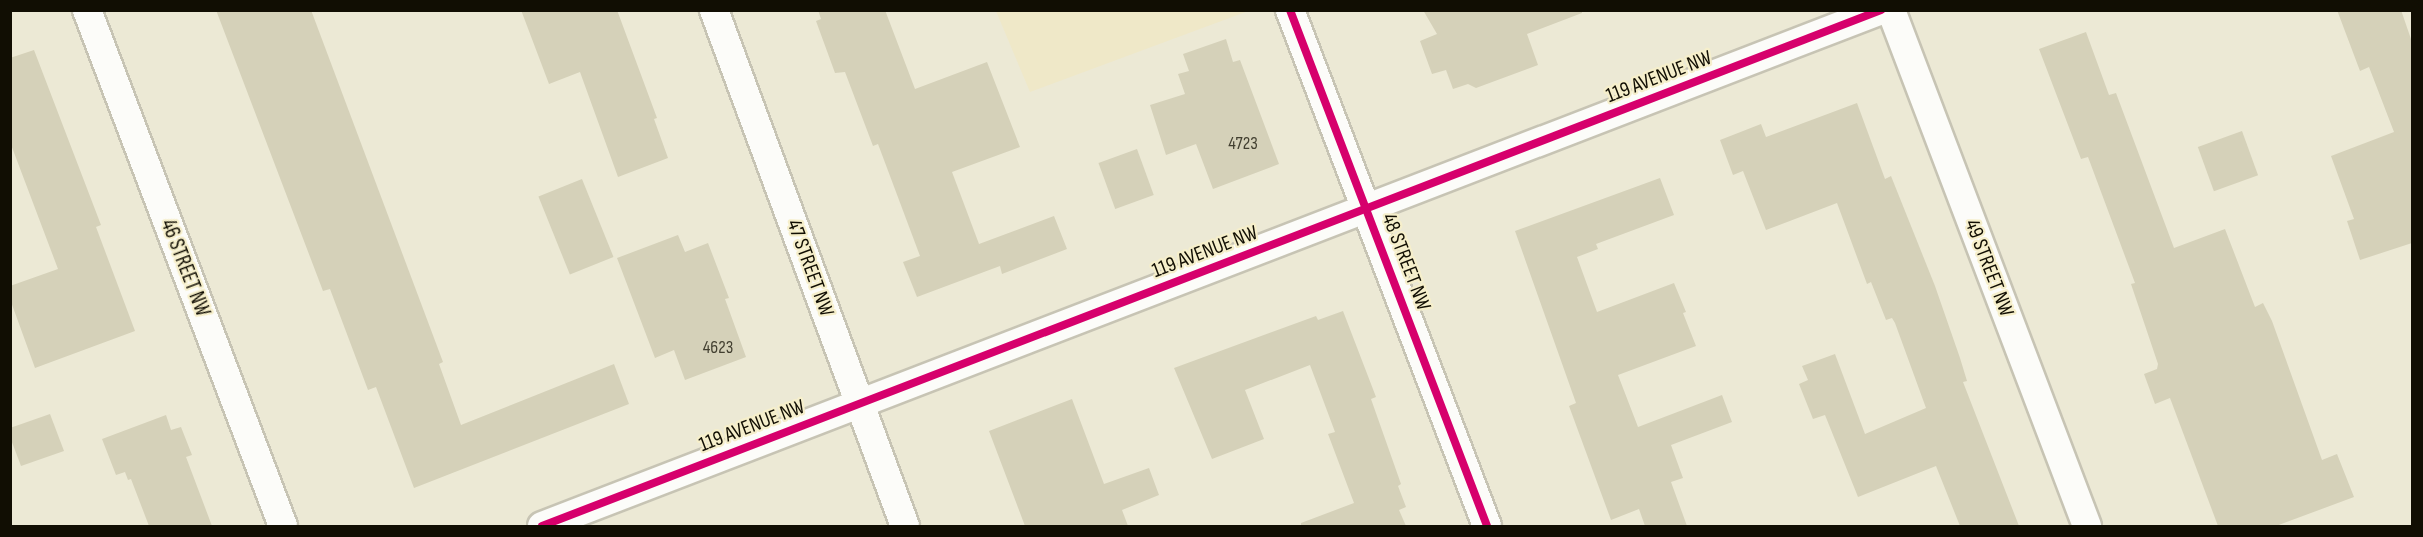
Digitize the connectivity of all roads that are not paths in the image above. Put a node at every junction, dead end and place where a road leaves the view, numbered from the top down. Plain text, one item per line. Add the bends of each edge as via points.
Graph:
1 (87, 10) edge
2 (714, 10) edge
3 (1290, 10) edge
4 (1881, 10) edge
5 (1891, 10) edge
6 (1366, 209) junction
7 (861, 403) junction
8 (283, 526) edge
9 (542, 526) edge
10 (905, 526) edge
11 (1487, 526) edge
12 (2087, 526) edge

1 - 8 street, 46 STREET NW
2 - 7 street, 47 STREET NW
3 - 6 street, 48 STREET NW
4 - 6 street, 119 AVENUE NW
5 - 12 street, 49 STREET NW
6 - 7 street, 119 AVENUE NW
6 - 11 street, 48 STREET NW
7 - 9 street, 119 AVENUE NW
7 - 10 street, 47 STREET NW

